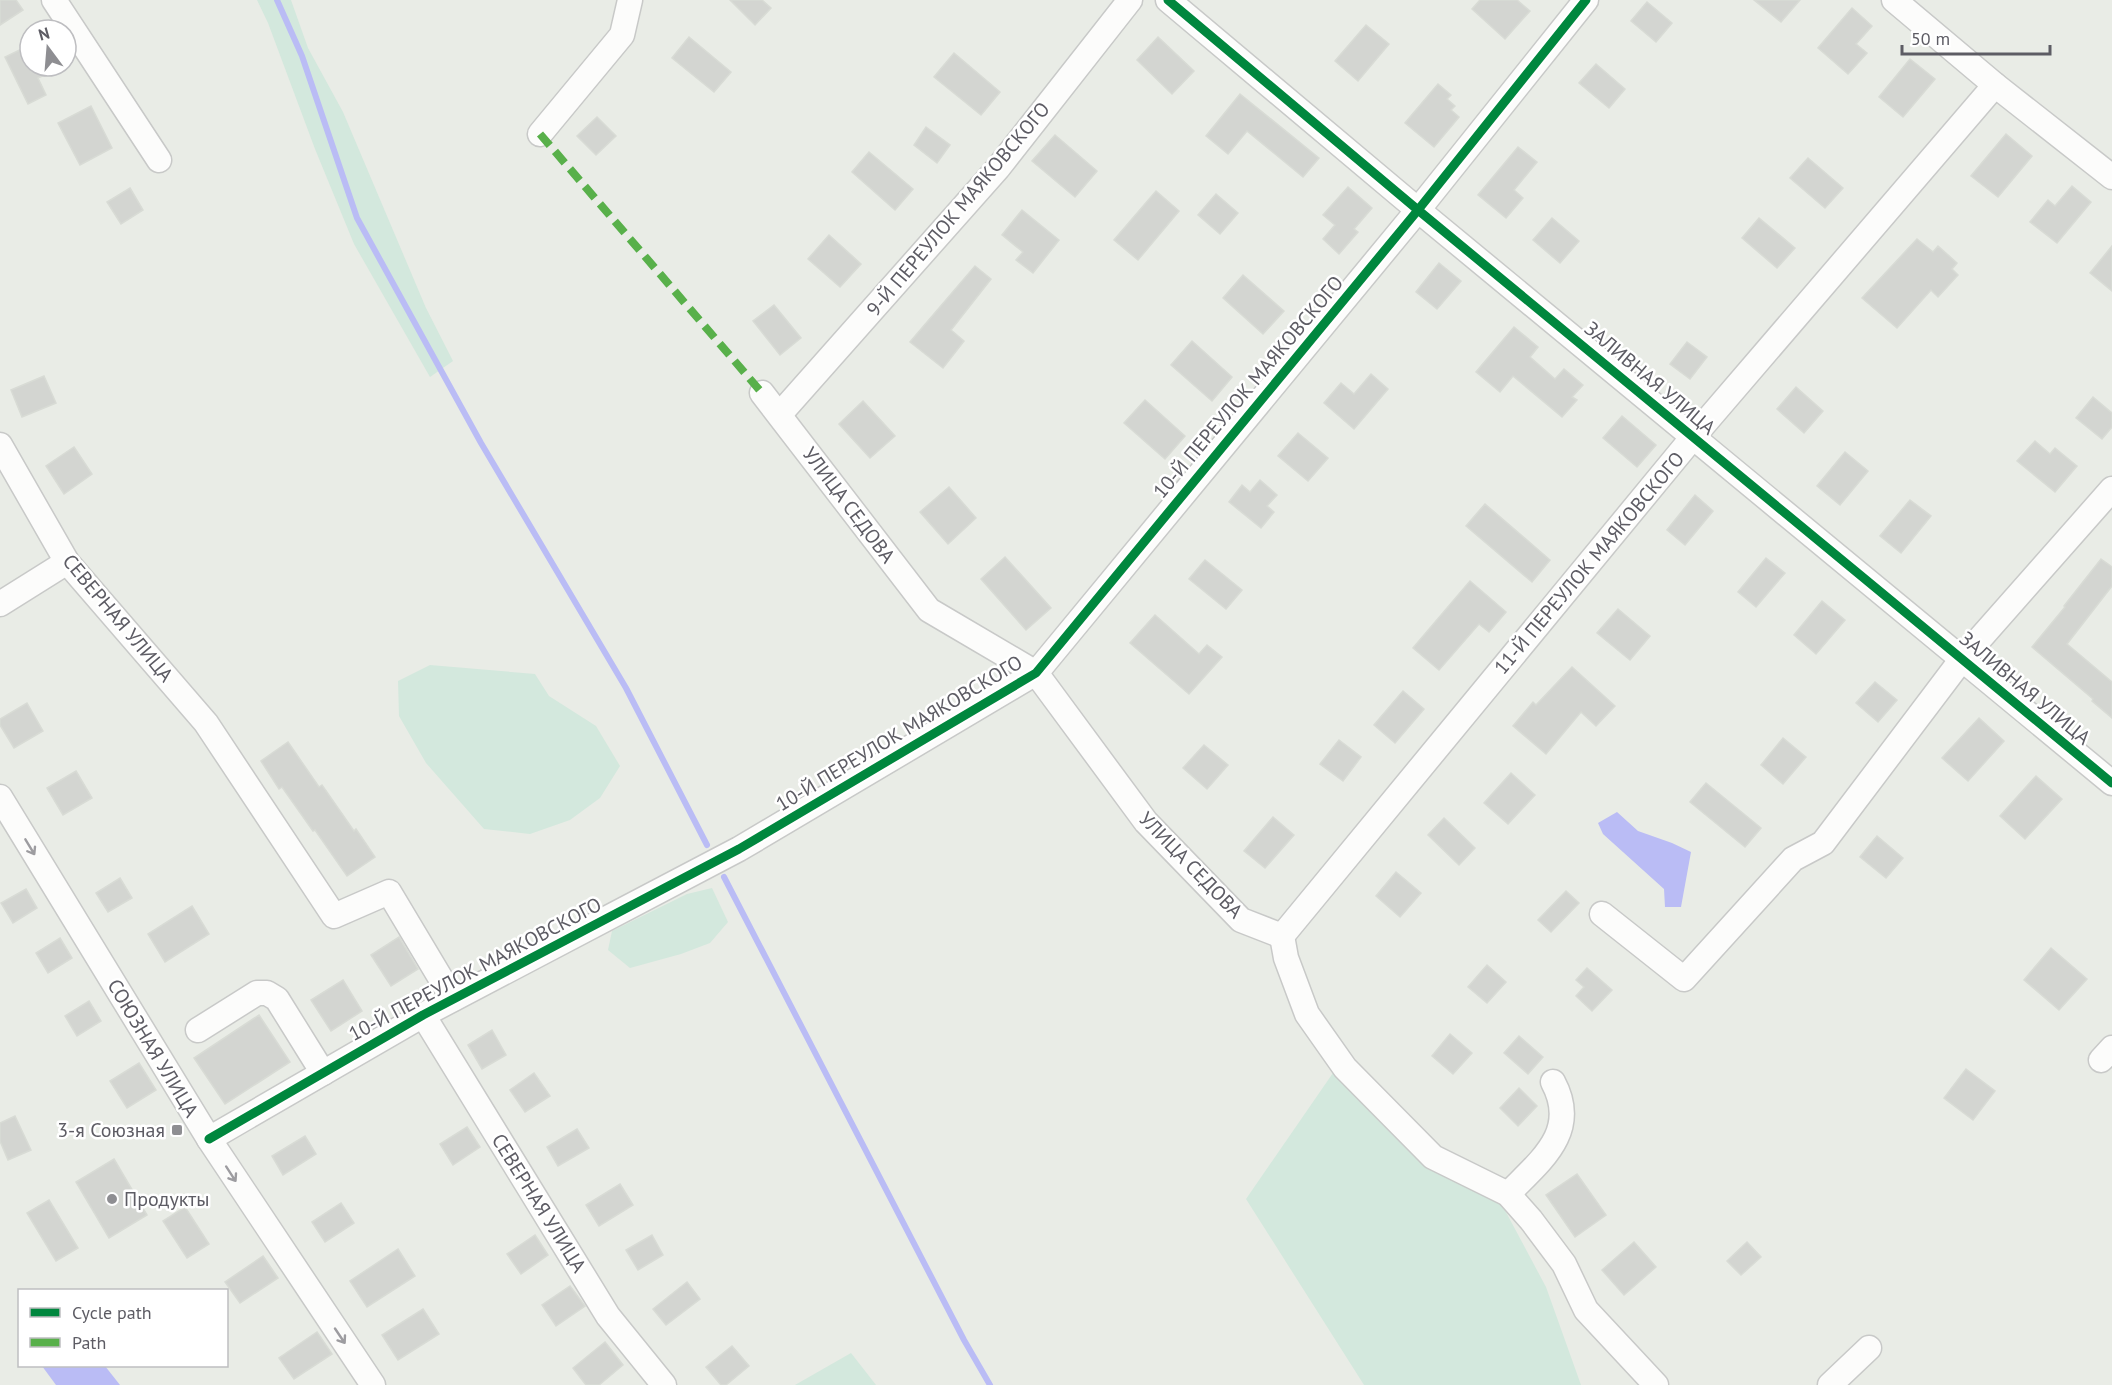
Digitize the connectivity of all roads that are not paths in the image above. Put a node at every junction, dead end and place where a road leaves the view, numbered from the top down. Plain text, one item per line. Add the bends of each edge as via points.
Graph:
1 (54, 0) edge
2 (630, 0) edge
3 (1130, 0) edge
4 (1168, 0) edge
5 (1586, 0) edge
6 (1894, 0) edge
7 (1995, 85) junction
8 (540, 134) dead end
9 (159, 160) dead end
10 (2112, 177) edge
11 (1418, 210) junction
12 (762, 393) dead end
13 (780, 414) junction
14 (1693, 437) junction
15 (0, 445) edge
16 (2112, 489) edge
17 (68, 562) junction
18 (0, 604) edge
19 (1962, 659) junction
20 (1036, 673) junction
21 (2112, 783) edge
22 (0, 797) edge
23 (1602, 914) dead end
24 (1282, 936) junction
25 (453, 999) junction
26 (423, 1015) junction
27 (198, 1030) dead end
28 (323, 1073) junction
29 (1553, 1082) dead end
30 (208, 1139) junction
31 (1508, 1194) junction
32 (1869, 1348) dead end
33 (373, 1385) edge
34 (664, 1385) edge
35 (1656, 1385) edge
36 (1830, 1385) edge

1 - 9 street
2 - 8 street via 622,35
3 - 13 street, 9-Й ПЕРЕУЛОК МАЯКОВСКОГО via 998,168
4 - 11 street, ЗАЛИВНАЯ УЛИЦА
5 - 11 street, 10-Й ПЕРЕУЛОК МАЯКОВСКОГО
6 - 7 street
7 - 10 street
7 - 14 street, 11-Й ПЕРЕУЛОК МАЯКОВСКОГО
11 - 14 street, ЗАЛИВНАЯ УЛИЦА
11 - 20 street, 10-Й ПЕРЕУЛОК МАЯКОВСКОГО
12 - 13 street, УЛИЦА СЕДОВА
13 - 20 street, УЛИЦА СЕДОВА via 929,610
14 - 19 street, ЗАЛИВНАЯ УЛИЦА
14 - 24 street, 11-Й ПЕРЕУЛОК МАЯКОВСКОГО
15 - 17 street, СЕВЕРНАЯ УЛИЦА
16 - 19 street
17 - 18 street
17 - 25 street, СЕВЕРНАЯ УЛИЦА via 206,723 334,916 389,892
19 - 21 street, ЗАЛИВНАЯ УЛИЦА
19 - 23 street via 1823,843 1794,859 1684,980
20 - 24 street, УЛИЦА СЕДОВА via 1146,822 1241,920
20 - 25 street, 10-Й ПЕРЕУЛОК МАЯКОВСКОГО via 739,849
22 -> 30 street, СОЮЗНАЯ УЛИЦА
24 - 31 street via 1307,1014 1345,1068 1433,1156
25 - 26 street, 10-Й ПЕРЕУЛОК МАЯКОВСКОГО
26 - 28 street, 10-Й ПЕРЕУЛОК МАЯКОВСКОГО
26 - 34 street, СЕВЕРНАЯ УЛИЦА via 608,1316
27 - 28 street via 257,993 267,993 277,999
28 - 30 street, 10-Й ПЕРЕУЛОК МАЯКОВСКОГО
29 - 31 street via 1562,1097 1562,1124 1550,1152
30 -> 33 street, СОЮЗНАЯ УЛИЦА
31 - 35 street via 1564,1264 1586,1310
32 - 36 street

